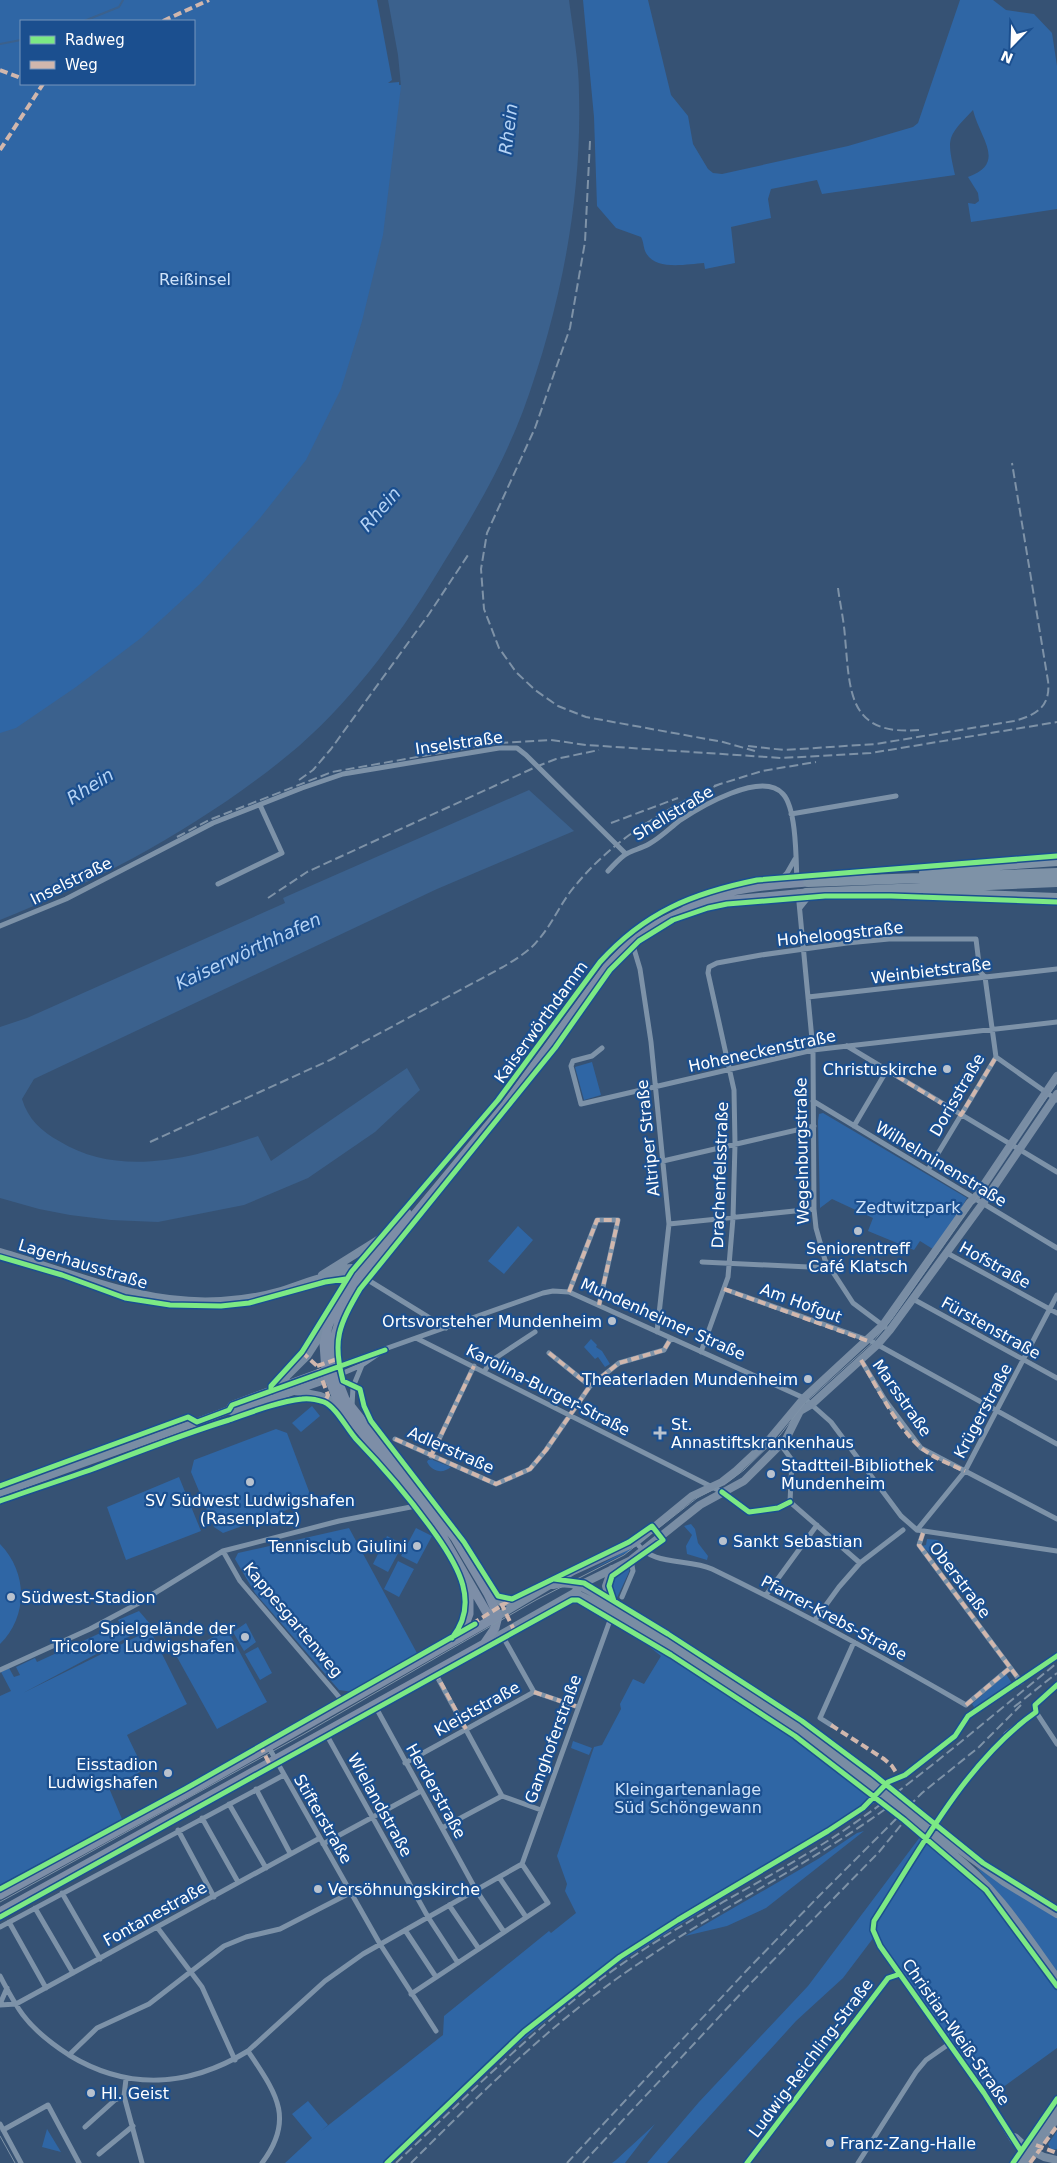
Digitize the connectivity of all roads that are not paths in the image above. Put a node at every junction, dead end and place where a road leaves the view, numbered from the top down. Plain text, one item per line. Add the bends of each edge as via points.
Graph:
1 (896, 796) dead end
2 (260, 805) junction
3 (791, 814) junction
4 (626, 854) junction
5 (795, 859) junction
6 (1057, 862) edge
7 (608, 871) dead end
8 (1057, 873) edge
9 (901, 879) junction
10 (1057, 882) edge
11 (218, 884) dead end
12 (776, 885) junction
13 (804, 889) junction
14 (877, 890) junction
15 (1057, 898) edge
16 (800, 909) junction
17 (0, 926) edge
18 (976, 939) joint
19 (629, 944) junction
20 (804, 948) junction
21 (709, 967) joint
22 (1057, 969) edge
23 (985, 977) junction
24 (808, 997) junction
25 (1057, 1022) edge
26 (993, 1030) junction
27 (846, 1045) junction
28 (602, 1048) dead end
29 (813, 1050) junction
30 (996, 1057) junction
31 (887, 1070) junction
32 (730, 1071) junction
33 (1057, 1076) edge
34 (655, 1088) junction
35 (1046, 1092) junction
36 (1056, 1098) edge
37 (813, 1101) junction
38 (961, 1115) junction
39 (814, 1126) junction
40 (854, 1126) junction
41 (735, 1144) junction
42 (1010, 1144) junction
43 (1018, 1148) junction
44 (663, 1161) junction
45 (928, 1170) junction
46 (1057, 1172) edge
47 (975, 1198) junction
48 (982, 1203) junction
49 (814, 1209) junction
50 (733, 1218) junction
51 (669, 1224) junction
52 (390, 1232) junction
53 (1057, 1248) edge
54 (0, 1252) edge
55 (946, 1253) junction
56 (702, 1262) dead end
57 (729, 1263) junction
58 (830, 1268) junction
59 (332, 1270) junction
60 (358, 1274) junction
61 (311, 1279) junction
62 (724, 1289) junction
63 (569, 1292) junction
64 (1057, 1295) edge
65 (913, 1299) junction
66 (600, 1306) junction
67 (1049, 1309) junction
68 (1057, 1313) edge
69 (330, 1319) junction
70 (446, 1328) junction
71 (887, 1328) junction
72 (535, 1332) dead end
73 (657, 1332) junction
74 (416, 1338) junction
75 (671, 1338) junction
76 (869, 1340) junction
77 (878, 1344) junction
78 (385, 1350) junction
79 (701, 1352) junction
80 (549, 1353) dead end
81 (861, 1360) junction
82 (1024, 1360) junction
83 (362, 1365) junction
84 (474, 1366) junction
85 (484, 1372) junction
86 (331, 1373) junction
87 (1057, 1378) edge
88 (590, 1386) junction
89 (270, 1391) junction
90 (293, 1391) junction
91 (804, 1398) junction
92 (339, 1404) junction
93 (812, 1404) junction
94 (229, 1410) junction
95 (353, 1411) junction
96 (997, 1411) junction
97 (568, 1415) junction
98 (395, 1438) dead end
99 (1057, 1444) edge
100 (781, 1445) junction
101 (431, 1456) junction
102 (965, 1471) junction
103 (710, 1487) junction
104 (0, 1492) edge
105 (722, 1492) junction
106 (424, 1504) junction
107 (1057, 1519) edge
108 (817, 1525) junction
109 (903, 1530) dead end
110 (920, 1532) junction
111 (636, 1542) junction
112 (223, 1551) junction
113 (644, 1551) junction
114 (1057, 1551) edge
115 (631, 1560) junction
116 (860, 1563) junction
117 (585, 1566) junction
118 (612, 1569) junction
119 (469, 1581) junction
120 (555, 1585) junction
121 (576, 1588) junction
122 (488, 1594) junction
123 (766, 1595) junction
124 (622, 1597) dead end
125 (521, 1602) junction
126 (611, 1604) junction
127 (495, 1620) junction
128 (815, 1620) junction
129 (609, 1623) dead end
130 (512, 1628) junction
131 (502, 1634) junction
132 (460, 1638) junction
133 (854, 1642) junction
134 (484, 1644) junction
135 (1010, 1668) junction
136 (0, 1670) edge
137 (434, 1671) junction
138 (1021, 1682) dead end
139 (1057, 1685) edge
140 (534, 1692) junction
141 (345, 1704) junction
142 (374, 1704) junction
143 (578, 1707) junction
144 (1036, 1712) junction
145 (831, 1724) dead end
146 (466, 1729) junction
147 (325, 1732) junction
148 (1006, 1734) dead end
149 (1057, 1744) edge
150 (268, 1746) junction
151 (275, 1759) junction
152 (405, 1763) junction
153 (284, 1775) junction
154 (868, 1780) junction
155 (256, 1790) junction
156 (421, 1791) junction
157 (502, 1796) junction
158 (229, 1804) junction
159 (541, 1810) junction
160 (373, 1817) junction
161 (202, 1818) junction
162 (442, 1828) junction
163 (178, 1830) junction
164 (320, 1838) junction
165 (323, 1844) junction
166 (953, 1849) junction
167 (290, 1854) junction
168 (522, 1864) junction
169 (266, 1868) junction
170 (499, 1877) junction
171 (238, 1882) junction
172 (476, 1890) junction
173 (62, 1893) junction
174 (350, 1893) junction
175 (0, 1895) edge
176 (214, 1897) junction
177 (450, 1905) junction
178 (35, 1908) junction
179 (0, 1912) edge
180 (1057, 1914) edge
181 (428, 1917) junction
182 (526, 1918) junction
183 (9, 1922) junction
184 (0, 1927) edge
185 (157, 1927) junction
186 (405, 1930) junction
187 (504, 1932) junction
188 (380, 1944) junction
189 (880, 1946) dead end
190 (479, 1949) junction
191 (100, 1959) junction
192 (458, 1963) junction
193 (190, 1971) junction
194 (72, 1973) junction
195 (900, 1974) junction
196 (436, 1977) junction
197 (1057, 1978) edge
198 (1, 1979) edge
199 (7, 1988) junction
200 (46, 1988) junction
201 (411, 1994) junction
202 (0, 2004) edge
203 (16, 2004) junction
204 (436, 2031) dead end
205 (949, 2044) junction
206 (248, 2051) junction
207 (69, 2055) junction
208 (235, 2060) junction
209 (126, 2079) junction
210 (124, 2096) junction
211 (1057, 2108) edge
212 (1057, 2118) edge
213 (133, 2126) junction
214 (2, 2127) edge
215 (85, 2127) dead end
216 (99, 2154) dead end
217 (1028, 2155) edge
218 (1057, 2160) edge
219 (21, 2163) edge
220 (79, 2163) edge
221 (142, 2163) edge
222 (262, 2163) edge
223 (747, 2163) edge
224 (858, 2163) edge
225 (1018, 2163) edge
226 (1036, 2163) edge

1 - 3 street
2 - 4 street, Inselstraße via 342,774 511,747 532,760
2 - 11 street via 282,853
2 - 17 street, Inselstraße via 214,823 66,899
3 - 4 street, Shellstraße via 783,793 766,785 756,786 703,808 648,845
3 - 5 street, Shellstraße
4 - 7 street, Shellstraße
5 - 12 street
5 - 13 street, Shellstraße
6 - 9 highway via 947,869
8 - 9 highway
9 - 13 highway, Kaiserwörthdamm
10 - 14 highway
12 - 13 main road, Kaiserwörthdamm
12 - 52 main road, Kaiserwörthdamm via 703,897 653,920 632,934 603,964 501,1101
13 - 14 highway, Kaiserwörthdamm
13 - 16 street
13 - 16 street, Wegelnburgstraße
13 - 19 main road, Kaiserwörthdamm via 688,908
14 - 15 highway
16 - 20 street, Wegelnburgstraße
18 - 20 street, Hoheloogstraße via 889,939
18 - 23 street, Dorisstraße via 980,972
19 - 34 street, Altriper Straße via 634,949 640,969
19 - 60 main road, Kaiserwörthdamm via 607,967 506,1104
20 - 21 street, Hoheloogstraße via 717,962
20 - 24 street, Wegelnburgstraße
21 - 32 street, Drachenfelsstraße
22 - 23 street, Weinbietstraße
23 - 24 street, Weinbietstraße
23 - 26 street, Dorisstraße
24 - 29 street, Wegelnburgstraße
25 - 26 street, Hoheneckenstraße
26 - 27 street, Hoheneckenstraße
26 - 30 street, Dorisstraße
27 - 29 street, Hoheneckenstraße
27 - 31 street
28 - 34 street, Hoheneckenstraße via 592,1056 573,1061 571,1066 582,1104
29 - 32 street, Hoheneckenstraße
29 - 37 street, Wegelnburgstraße
30 - 35 street
30 - 38 street, Dorisstraße
31 - 38 street
31 - 40 street
32 - 34 street, Hoheneckenstraße
32 - 41 street, Drachenfelsstraße via 734,1090
33 - 35 street
34 - 44 street, Altriper Straße
35 - 36 street
35 - 42 street
36 - 43 street
37 - 39 street, Wegelnburgstraße
37 - 40 street, Wilhelminenstraße
38 - 42 street
38 - 45 street, Dorisstraße
39 - 41 street
39 - 49 street, Wegelnburgstraße
40 - 45 street, Wilhelminenstraße
41 - 44 street
41 - 50 street, Drachenfelsstraße
42 - 43 street
42 - 47 street
43 - 46 street
43 - 48 street
44 - 51 street, Altriper Straße
45 - 47 street, Wilhelminenstraße
47 - 48 street, Wilhelminenstraße
47 - 71 street
48 - 53 street, Wilhelminenstraße
48 - 55 street
49 - 50 street
49 - 58 street, Wegelnburgstraße via 823,1254
50 - 51 street
50 - 57 street, Drachenfelsstraße
51 - 73 street, Altriper Straße
52 - 59 street
52 - 60 main road, Kaiserwörthdamm
54 - 61 street, Lagerhausstraße via 127,1293 169,1300 249,1298
55 - 65 street
55 - 67 street, Hofstraße
56 - 57 street
57 - 58 street
57 - 62 street, Drachenfelsstraße
58 - 71 street, Wegelnburgstraße via 853,1303
59 - 60 street via 342,1267
59 - 61 street
60 - 61 street, Lagerhausstraße
60 - 69 main road
60 - 70 street
60 - 86 main road via 337,1327
62 - 76 street, Am Hofgut
62 - 79 street, Drachenfelsstraße
63 - 66 street, Mundenheimer Straße
63 - 66 street via 597,1220 618,1220
63 - 70 street, Mundenheimer Straße via 553,1290
64 - 67 street, Krügerstraße
65 - 71 street
65 - 82 street, Fürstenstraße
66 - 73 street, Mundenheimer Straße
67 - 68 street, Hofstraße
67 - 82 street, Krügerstraße
69 - 86 main road via 324,1344
69 - 89 street via 300,1365
70 - 74 street, Mundenheimer Straße
71 - 76 street
71 - 77 street
72 - 85 street via 491,1360
73 - 75 street, Mundenheimer Straße
74 - 78 street, Mundenheimer Straße
74 - 84 street, Karolina-Burger-Straße
75 - 79 street, Mundenheimer Straße
75 - 88 street via 664,1350 619,1363
76 - 77 street, Am Hofgut
76 - 91 street
77 - 81 street
77 - 96 street, Am Hofgut
78 - 83 street, Mundenheimer Straße
78 - 86 street, Mundenheimer Straße
79 - 91 street, Mundenheimer Straße
80 - 88 street
81 - 93 street
81 - 102 street, Marsstraße via 916,1442 932,1455
82 - 87 street, Fürstenstraße
82 - 96 street, Krügerstraße
83 - 86 street, Mundenheimer Straße
83 - 95 street via 353,1387
84 - 85 street, Karolina-Burger-Straße
84 - 101 street
85 - 97 street, Karolina-Burger-Straße
86 - 89 street, Mundenheimer Straße
86 - 90 street, Mundenheimer Straße
86 - 92 main road
86 - 95 main road
88 - 97 street
89 - 94 street, Mundenheimer Straße via 232,1405
90 - 92 street via 313,1394
90 - 94 street, Mundenheimer Straße via 234,1412
91 - 93 street, Mundenheimer Straße
91 - 103 street via 753,1455 728,1478
92 - 106 main road
93 - 100 street via 798,1413
93 - 110 street, Oberstraße via 831,1422 901,1516
94 - 104 street, Mundenheimer Straße
95 - 106 main road
96 - 99 street, Am Hofgut
96 - 102 street, Krügerstraße
97 - 101 street, Adlerstraße via 530,1469 496,1484
97 - 103 street, Karolina-Burger-Straße
98 - 101 street, Adlerstraße
100 - 105 street via 744,1481
100 - 108 street via 792,1460 790,1502
102 - 107 street, Marsstraße
102 - 110 street, Krügerstraße
103 - 105 street, Karolina-Burger-Straße
103 - 111 street via 692,1496
105 - 113 street via 700,1505
106 - 112 street
106 - 119 main road
106 - 122 main road via 455,1538
108 - 116 street
108 - 123 street
109 - 116 street
110 - 114 street
110 - 135 street, Oberstraße via 918,1545
111 - 113 street, Pfarrer-Krebs-Straße
111 - 117 street
112 - 136 street via 90,1630
112 - 141 street, Kappesgartenweg via 240,1581
113 - 115 street
113 - 123 street, Pfarrer-Krebs-Straße via 658,1558 702,1565
115 - 118 street
115 - 124 street via 633,1571
116 - 128 street
117 - 120 street via 564,1576
117 - 121 street
118 - 121 street
118 - 126 street via 606,1586
119 - 127 main road
119 - 132 main road via 469,1614
120 - 121 street
120 - 125 street
121 - 126 street
121 - 130 street
121 - 154 street
122 - 125 street via 501,1602
122 - 127 main road
123 - 128 street, Pfarrer-Krebs-Straße
125 - 127 street
126 - 154 street via 801,1726
127 - 130 street
127 - 132 main road
127 - 134 main road
128 - 133 street, Pfarrer-Krebs-Straße
129 - 143 street, Ganghoferstraße
130 - 131 street
131 - 134 street
131 - 140 street
132 - 141 main road
133 - 135 street, Pfarrer-Krebs-Straße via 966,1705
133 - 145 street via 820,1718
134 - 137 main road
135 - 138 street, Oberstraße
137 - 142 main road
137 - 146 street
139 - 144 street via 1035,1705
140 - 143 street
140 - 146 street, Kleiststraße
141 - 150 main road
142 - 147 main road
142 - 152 street, Herderstraße
143 - 159 street, Ganghoferstraße
144 - 148 street
144 - 149 street
146 - 152 street, Kleiststraße
146 - 157 street
147 - 151 main road
147 - 160 street, Wielandstraße
150 - 151 street, Stifterstraße
150 - 175 main road
151 - 153 street, Stifterstraße
151 - 179 main road
152 - 156 street, Herderstraße
153 - 155 street
153 - 164 street, Stifterstraße
154 - 166 street, bridge
155 - 158 street
155 - 167 street
156 - 160 street
156 - 162 street, Herderstraße
157 - 159 street
157 - 162 street
158 - 161 street
158 - 169 street
159 - 168 street, Ganghoferstraße
160 - 165 street
160 - 181 street, Wielandstraße
161 - 163 street
161 - 171 street
162 - 172 street, Herderstraße
163 - 173 street
163 - 176 street
164 - 165 street, Stifterstraße
164 - 167 street, Fontanestraße
165 - 174 street, Stifterstraße
166 - 180 street
166 - 197 street via 1005,1905
167 - 169 street, Fontanestraße
168 - 170 street
168 - 182 street via 548,1903
169 - 171 street, Fontanestraße
170 - 172 street
170 - 182 street
171 - 176 street, Fontanestraße
172 - 177 street
172 - 187 street, Herderstraße
173 - 178 street
173 - 191 street
174 - 188 street, Stifterstraße
174 - 193 street via 280,1929 224,1946
176 - 185 street, Fontanestraße
177 - 181 street
177 - 190 street
178 - 183 street
178 - 194 street
181 - 186 street
181 - 192 street, Wielandstraße
182 - 187 street
183 - 184 street
183 - 200 street
185 - 191 street, Fontanestraße
185 - 193 street
186 - 188 street
186 - 196 street
187 - 190 street
188 - 201 street, Stifterstraße
188 - 206 street via 332,1976
189 - 195 street, Christian-Weiß-Straße
190 - 192 street
191 - 194 street, Fontanestraße
192 - 196 street
193 - 207 street via 149,2004 97,2028
193 - 208 street via 202,1986
194 - 200 street, Fontanestraße
195 - 205 street, Christian-Weiß-Straße
195 - 223 street, Ludwig-Reichling-Straße via 888,1978
196 - 201 street
198 - 199 street
199 - 202 street, Fontanestraße
199 - 203 street
200 - 203 street, Fontanestraße
201 - 204 street, Stifterstraße
202 - 203 street, Fontanestraße
203 - 207 street via 41,2034
205 - 217 street, Christian-Weiß-Straße
205 - 224 street via 926,2060 916,2072
206 - 208 street
206 - 222 street via 273,2089 280,2116 280,2128
207 - 209 street via 104,2073
208 - 209 street via 178,2079
209 - 210 street
210 - 213 street
210 - 215 street
211 - 217 street
212 - 217 street
213 - 216 street
213 - 221 street
214 - 219 street
214 - 220 street via 48,2105
217 - 218 street
217 - 225 street
217 - 226 street

